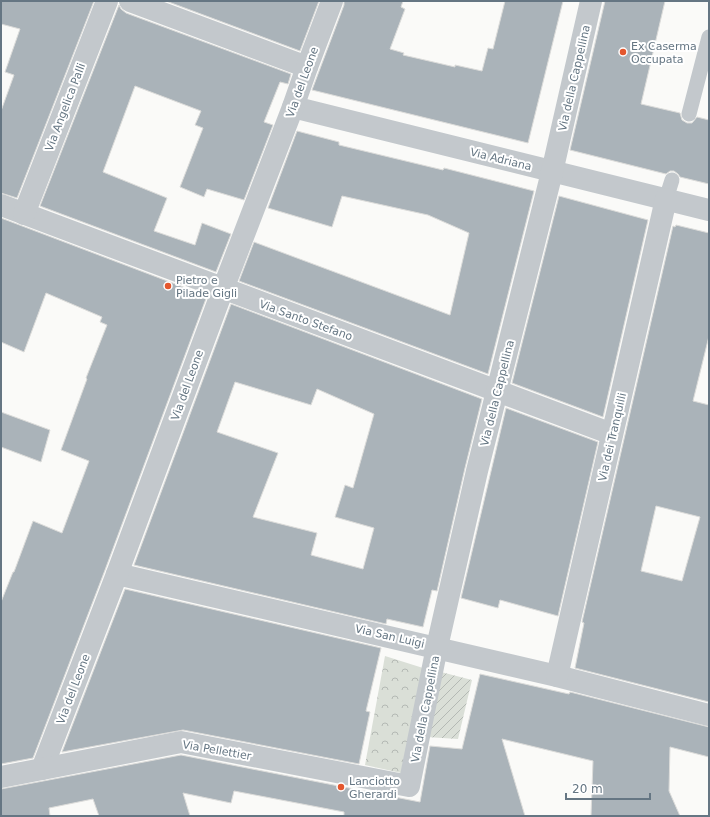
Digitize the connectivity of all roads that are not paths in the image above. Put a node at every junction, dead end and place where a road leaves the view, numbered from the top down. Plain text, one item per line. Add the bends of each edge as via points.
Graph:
1 (107, 1) edge
2 (130, 1) edge
3 (332, 1) edge
4 (591, 1) edge
5 (709, 36) edge
6 (307, 68) junction
7 (293, 107) junction
8 (689, 114) dead end
9 (552, 172) junction
10 (669, 190) junction
11 (1, 205) edge
12 (709, 210) edge
13 (24, 214) junction
14 (223, 289) junction
15 (498, 391) junction
16 (612, 434) junction
17 (117, 574) junction
18 (437, 647) junction
19 (557, 676) junction
20 (709, 715) edge
21 (42, 769) junction
22 (1, 777) edge
23 (409, 786) joint

1 - 13 street, Via Angelica Palli
2 - 6 street
3 - 6 street, Via del Leone
4 - 9 street, Via della Cappellina
5 - 8 lane
6 - 7 street, Via del Leone
7 - 9 street, Via Adriana
7 - 14 street, Via del Leone
9 - 10 street, Via Adriana
9 - 15 street, Via della Cappellina
10 - 12 street, Via Adriana
10 - 16 street, Via dei Tranquilli
11 - 13 street, Via Santo Stefano
13 - 14 street, Via Santo Stefano
14 - 15 street, Via Santo Stefano
14 - 17 street, Via del Leone
15 - 16 street, Via Santo Stefano
15 - 18 street, Via della Cappellina
16 - 19 street, Via dei Tranquilli
17 - 18 street, Via San Luigi
17 - 21 street, Via del Leone
18 - 19 street, Via San Luigi
18 - 23 street, Via della Cappellina
19 - 20 street, Via San Luigi
21 - 22 street, Via Pellettier
21 - 23 street, Via Pellettier via 182,742

